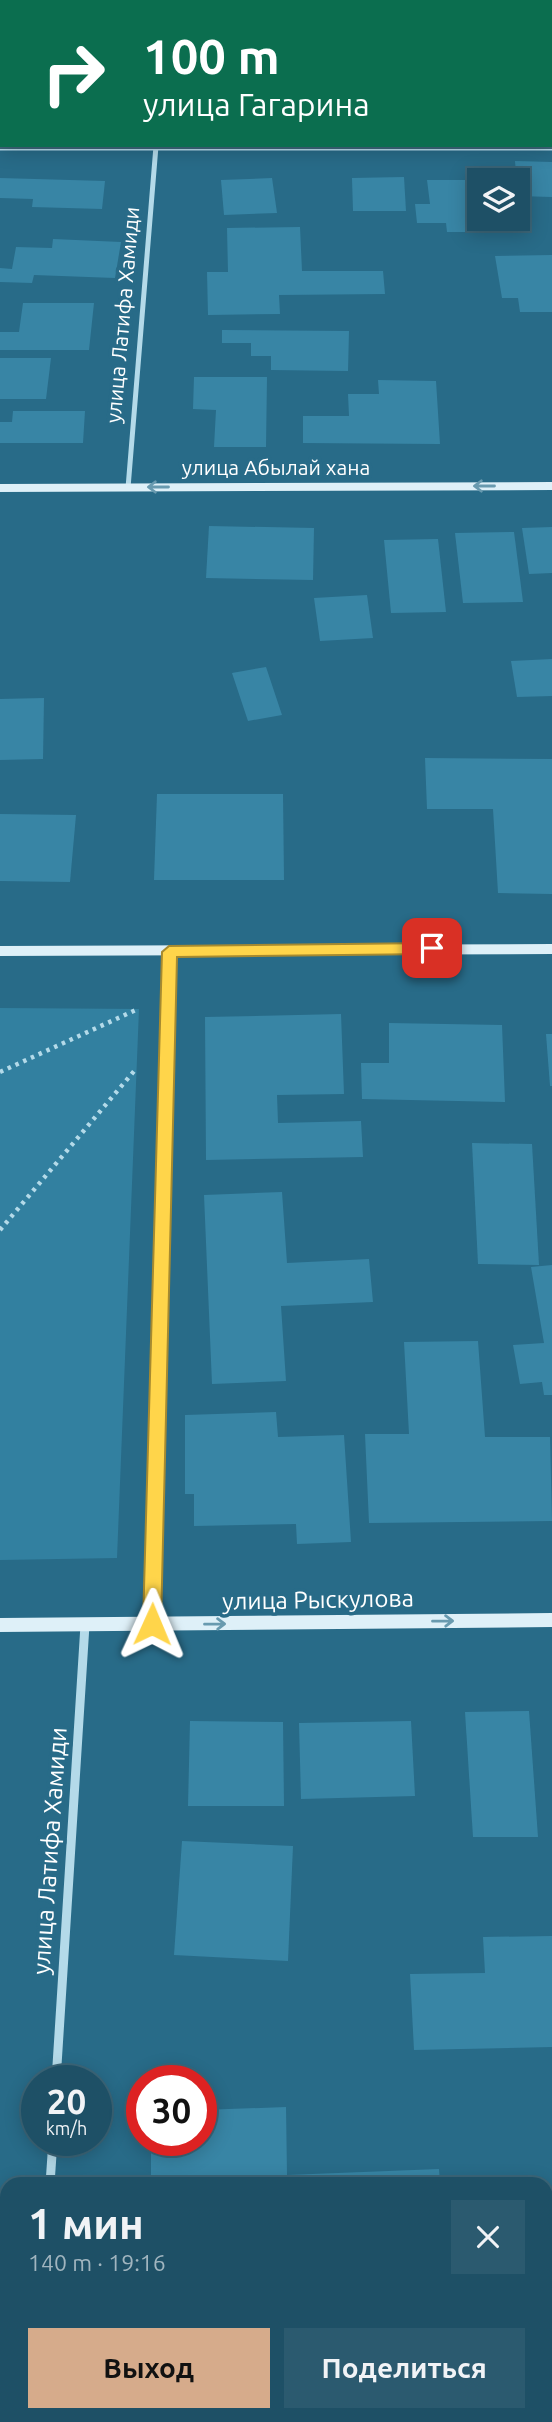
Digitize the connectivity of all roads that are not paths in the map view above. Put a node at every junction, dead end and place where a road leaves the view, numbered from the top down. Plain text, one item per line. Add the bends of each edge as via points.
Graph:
1 (156, 147) edge
2 (0, 148) edge
3 (552, 148) edge
4 (552, 486) edge
5 (0, 488) edge
6 (128, 488) junction
7 (552, 948) edge
8 (0, 951) edge
9 (169, 952) junction
10 (552, 1620) edge
11 (152, 1624) junction
12 (85, 1625) junction
13 (0, 1626) edge
14 (58, 2065) edge
15 (52, 2156) edge
16 (50, 2177) edge

1 - 2 street
1 - 3 street
1 - 6 street, улица Латифа Хамиди
4 -> 6 main road, улица Абылай хана
5 - 6 main road, улица Абылай хана
7 - 9 main road
8 - 9 main road
9 - 11 street
11 -> 10 main road, улица Рыскулова
11 - 12 main road, улица Рыскулова
12 - 13 main road, улица Рыскулова
12 - 14 street, улица Латифа Хамиди
15 - 16 street

